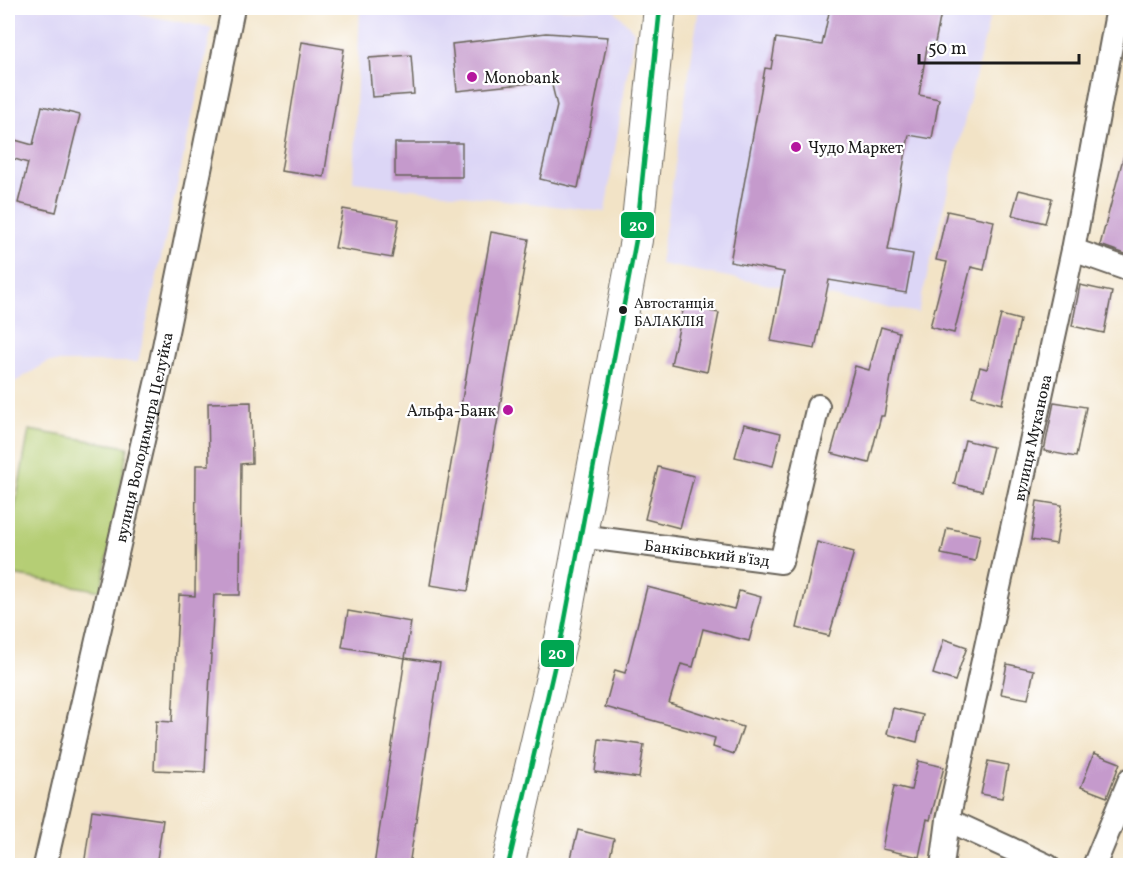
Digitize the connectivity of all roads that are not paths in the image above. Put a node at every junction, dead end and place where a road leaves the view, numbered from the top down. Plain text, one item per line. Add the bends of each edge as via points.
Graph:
1 (233, 8) edge
2 (660, 8) edge
3 (1118, 8) edge
4 (1073, 250) junction
5 (1131, 270) edge
6 (818, 406) dead end
7 (580, 536) junction
8 (1131, 779) edge
9 (948, 820) junction
10 (45, 866) edge
11 (508, 866) edge
12 (942, 866) edge
13 (1048, 866) edge
14 (1094, 866) edge

1 - 10 street, вулиця Володимира Целуйка via 159,371
2 - 7 street via 636,240
3 - 4 street, вулиця Муканова
4 - 5 street
4 - 9 street, вулиця Муканова
6 - 7 street, Банківський в'їзд via 781,562
7 - 11 street via 563,630
8 - 14 street
9 - 12 street, вулиця Муканова
9 - 13 street

